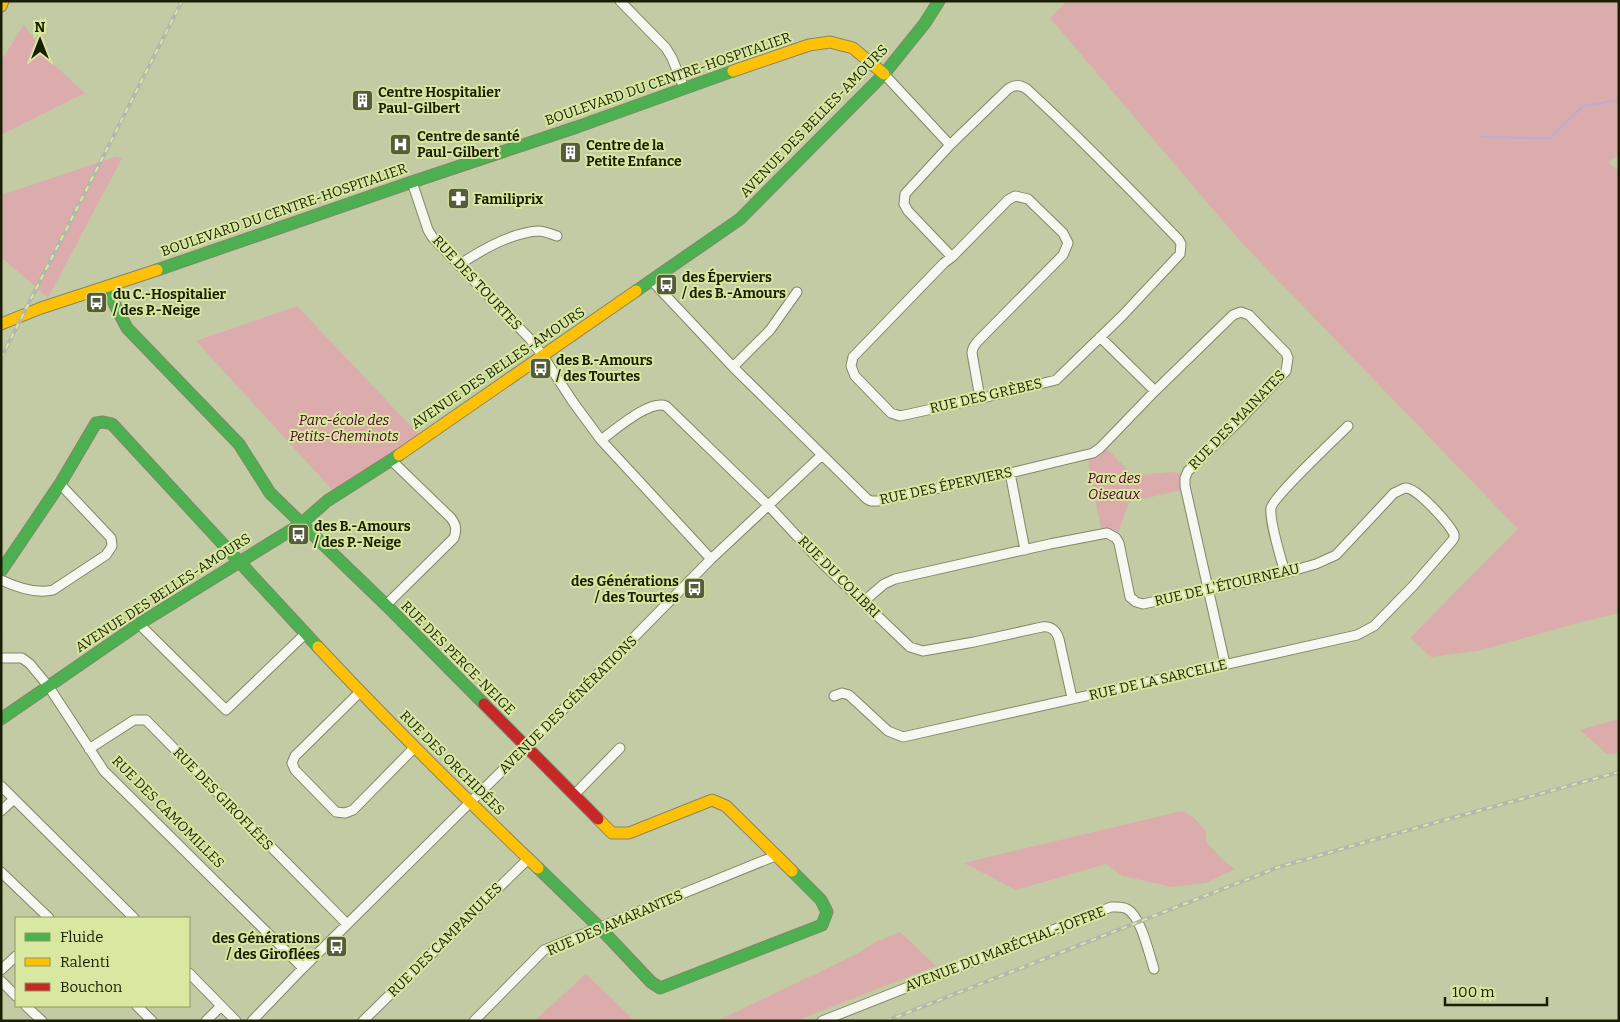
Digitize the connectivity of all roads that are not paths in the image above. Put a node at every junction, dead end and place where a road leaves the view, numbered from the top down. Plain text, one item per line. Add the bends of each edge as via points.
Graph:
1 (2, 1) edge
2 (620, 1) edge
3 (939, 1) edge
4 (1, 6) edge
5 (884, 74) junction
6 (684, 88) junction
7 (950, 145) junction
8 (412, 182) junction
9 (556, 236) dead end
10 (952, 257) junction
11 (458, 265) junction
12 (652, 281) junction
13 (106, 288) junction
14 (797, 292) dead end
15 (1242, 312) joint
16 (1, 324) edge
17 (1100, 337) junction
18 (543, 356) junction
19 (732, 366) junction
20 (1155, 391) junction
21 (980, 398) junction
22 (1348, 426) dead end
23 (601, 440) junction
24 (822, 455) junction
25 (391, 460) junction
26 (1010, 473) junction
27 (60, 484) junction
28 (768, 505) junction
29 (301, 524) junction
30 (1454, 534) joint
31 (1025, 550) junction
32 (711, 558) junction
33 (238, 562) junction
34 (1, 571) edge
35 (1284, 573) junction
36 (1, 580) edge
37 (1208, 589) junction
38 (863, 602) junction
39 (386, 605) junction
40 (139, 624) junction
41 (305, 634) junction
42 (1, 658) edge
43 (1225, 664) junction
44 (49, 687) junction
45 (360, 692) junction
46 (834, 696) dead end
47 (1072, 698) junction
48 (1, 719) edge
49 (414, 747) junction
50 (526, 747) junction
51 (620, 748) dead end
52 (89, 749) junction
53 (1, 786) edge
54 (574, 795) junction
55 (14, 799) junction
56 (470, 803) junction
57 (1, 811) edge
58 (776, 856) junction
59 (528, 859) junction
60 (1, 872) edge
61 (48, 917) edge
62 (133, 917) edge
63 (347, 924) junction
64 (822, 925) joint
65 (600, 928) junction
66 (15, 957) edge
67 (303, 968) junction
68 (1154, 969) dead end
69 (1, 970) edge
70 (190, 974) edge
71 (1, 981) edge
72 (15, 995) edge
73 (221, 1006) junction
74 (27, 1007) edge
75 (138, 1007) edge
76 (42, 1021) edge
77 (152, 1021) edge
78 (206, 1021) edge
79 (236, 1021) edge
80 (252, 1021) edge
81 (363, 1021) edge
82 (474, 1021) edge
83 (822, 1021) edge

1 - 4 main road
2 - 6 street via 666,48
3 - 5 main road, AVENUE DES BELLES-AMOURS
5 - 6 main road, BOULEVARD DU CENTRE-HOSPITALIER via 853,48 830,42 808,45
5 - 7 street
5 - 12 main road, AVENUE DES BELLES-AMOURS via 740,220
6 - 8 main road, BOULEVARD DU CENTRE-HOSPITALIER
7 - 10 street, RUE DES GRÈBES via 908,190 904,204
7 - 17 street, RUE DES GRÈBES via 1008,89 1024,86 1090,148 1179,240 1180,254
8 - 11 street, RUE DES TOURTES via 428,230
8 - 13 main road, BOULEVARD DU CENTRE-HOSPITALIER
9 - 11 street via 539,231 522,234 490,246
10 - 21 street, RUE DES GRÈBES via 856,354 851,366 855,376 891,413 900,416
10 - 21 street via 1015,196 1028,199 1063,233 1068,243 1063,255 973,348
11 - 18 street, RUE DES TOURTES
12 - 18 main road, AVENUE DES BELLES-AMOURS
12 - 19 street, RUE DES ÉPERVIERS
13 - 16 main road, BOULEVARD DU CENTRE-HOSPITALIER
13 - 29 main road, RUE DES PERCE-NEIGE via 127,328 239,444 270,493
14 - 19 street via 770,330
15 - 20 street, RUE DES ÉPERVIERS via 1233,314
15 - 37 street, RUE DES MAINATES via 1249,315 1286,354 1288,362 1286,371 1186,474 1185,486
17 - 20 street
17 - 21 street, RUE DES GRÈBES via 1056,380
18 - 23 street, RUE DES TOURTES
18 - 25 main road, AVENUE DES BELLES-AMOURS
19 - 24 street, RUE DES ÉPERVIERS
20 - 26 street, RUE DES ÉPERVIERS via 1098,450
22 - 35 street via 1272,505 1271,517
23 - 28 street, RUE DU COLIBRI via 649,407 662,404
23 - 32 street, RUE DES TOURTES
24 - 26 street, RUE DES ÉPERVIERS via 871,501
24 - 28 street, AVENUE DES GÉNÉRATIONS
25 - 29 main road, AVENUE DES BELLES-AMOURS via 327,501
25 - 39 street via 451,518 457,530 454,538
26 - 31 street
27 - 33 main road, RUE DES ORCHIDÉES via 96,423 112,424
27 - 34 main road
27 - 36 street via 106,531 112,546 106,555 53,590 46,592 18,587
28 - 32 street, AVENUE DES GÉNÉRATIONS
28 - 38 street, RUE DU COLIBRI
29 - 33 main road, AVENUE DES BELLES-AMOURS
29 - 39 main road, RUE DES PERCE-NEIGE
30 - 35 street, RUE DE L'ÉTOURNEAU via 1424,498 1406,488 1394,493 1336,555
30 - 43 street, RUE DE LA SARCELLE via 1452,542 1371,628 1357,635
31 - 37 street, RUE DE L'ÉTOURNEAU via 1107,533 1119,543 1130,597 1136,602 1143,604
31 - 38 street, RUE DE L'ÉTOURNEAU via 895,579
32 - 50 street, AVENUE DES GÉNÉRATIONS
33 - 40 main road, AVENUE DES BELLES-AMOURS
33 - 41 main road, RUE DES ORCHIDÉES
35 - 37 street, RUE DE L'ÉTOURNEAU
37 - 43 street, RUE DES MAINATES
38 - 47 street, RUE DU COLIBRI via 910,647 923,651 1042,627 1051,628 1059,638
39 - 50 main road, RUE DES PERCE-NEIGE
40 - 41 street via 226,710
40 - 44 main road, AVENUE DES BELLES-AMOURS
41 - 45 main road, RUE DES ORCHIDÉES
42 - 44 street, RUE DES CAMOMILLES via 22,658
43 - 47 street, RUE DE LA SARCELLE
44 - 48 main road, AVENUE DES BELLES-AMOURS
44 - 52 street, RUE DES CAMOMILLES
45 - 49 main road, RUE DES ORCHIDÉES
45 - 49 street via 295,756 292,763 336,812 353,810
46 - 47 street, RUE DE LA SARCELLE via 849,695 888,731 903,737
49 - 56 main road, RUE DES ORCHIDÉES
50 - 54 main road, RUE DES PERCE-NEIGE
50 - 56 street, AVENUE DES GÉNÉRATIONS
51 - 54 street
52 - 63 street, RUE DES GIROFLÉES via 134,720 146,720
52 - 67 street, RUE DES CAMOMILLES via 104,771
53 - 55 street
54 - 58 main road, RUE DES PERCE-NEIGE via 612,833 620,834 712,800 726,806
55 - 57 street
55 - 62 street
56 - 59 main road, RUE DES ORCHIDÉES
56 - 63 street, AVENUE DES GÉNÉRATIONS
58 - 64 main road, RUE DES PERCE-NEIGE via 821,900 827,912
58 - 65 street, RUE DES AMARANTES
59 - 65 main road, RUE DES ORCHIDÉES
59 - 81 street, RUE DES CAMPANULES
60 - 61 street
63 - 67 street, AVENUE DES GÉNÉRATIONS
64 - 65 main road, RUE DES ORCHIDÉES via 660,988
65 - 82 street, RUE DES AMARANTES via 544,950
66 - 69 street
67 - 80 street, AVENUE DES GÉNÉRATIONS
68 - 83 street, AVENUE DU MARÉCHAL-JOFFRE via 1135,917 1127,909 1111,907
70 - 73 street
71 - 72 street
73 - 78 street
73 - 79 street
74 - 76 street
75 - 77 street

